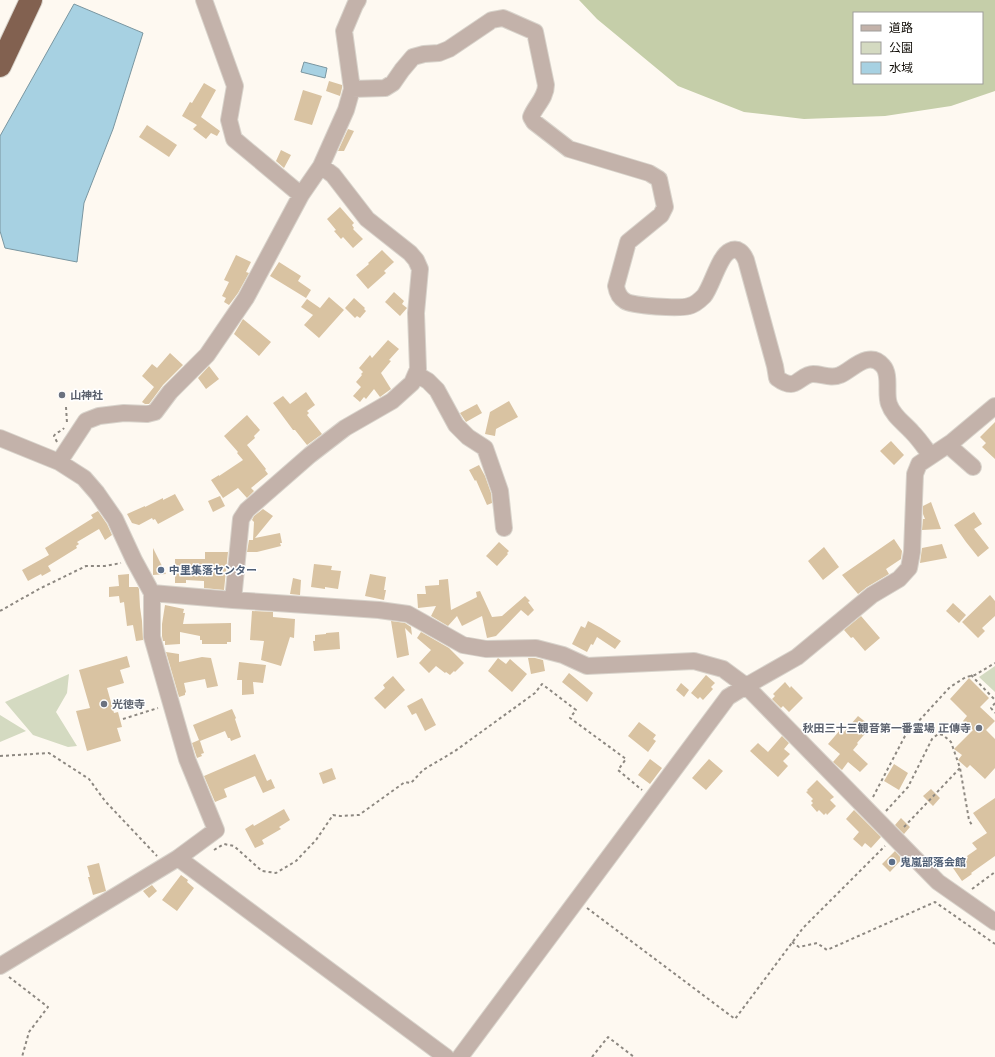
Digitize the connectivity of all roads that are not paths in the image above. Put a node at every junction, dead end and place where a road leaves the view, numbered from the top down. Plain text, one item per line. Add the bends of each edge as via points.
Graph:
1 (31, 0) edge
2 (204, 0) edge
3 (358, 0) edge
4 (0, 66) edge
5 (352, 89) junction
6 (321, 166) junction
7 (301, 195) junction
8 (416, 374) junction
9 (995, 406) edge
10 (0, 438) edge
11 (948, 445) junction
12 (931, 456) junction
13 (59, 462) junction
14 (973, 467) dead end
15 (504, 528) dead end
16 (152, 593) junction
17 (233, 600) junction
18 (746, 686) junction
19 (172, 862) junction
20 (995, 922) edge
21 (3, 970) edge
22 (446, 1057) edge
23 (460, 1057) edge

1 - 4 highway
2 - 7 street via 235,86 229,120 234,139
3 - 5 street via 344,31
5 - 6 street via 346,110
5 - 12 street via 385,88 393,83 413,57 448,49 492,20 503,18 535,32 546,89 531,117 534,122 569,149 649,173 659,179 665,207 661,215 628,242 616,286 624,301 677,308 695,304 708,290 723,257 729,251 740,251 748,268 777,378 787,384 793,384 812,374 840,375 857,363 867,360 880,362 886,373 891,410
6 - 7 street
6 - 8 street via 332,175 367,219 416,260 420,269 416,313
7 - 13 street via 246,298 207,355 170,392 155,412 99,416 86,421
8 - 15 street via 437,390 456,425 485,448 500,491
8 - 17 street via 412,383 402,392 345,428 247,510 241,519
9 - 11 street
10 - 13 street
11 - 12 street
11 - 14 street
12 - 18 street via 919,464 915,474 912,552 908,568 899,579 872,595 797,657
13 - 16 street via 84,478 97,493 115,520
16 - 17 street
16 - 19 street via 152,637 187,759 216,830
17 - 18 street via 408,614 464,645 486,649 536,648 563,655 587,666 694,661 723,669
18 - 20 street via 938,882
18 - 23 street via 728,697
19 - 21 street
19 - 22 street

